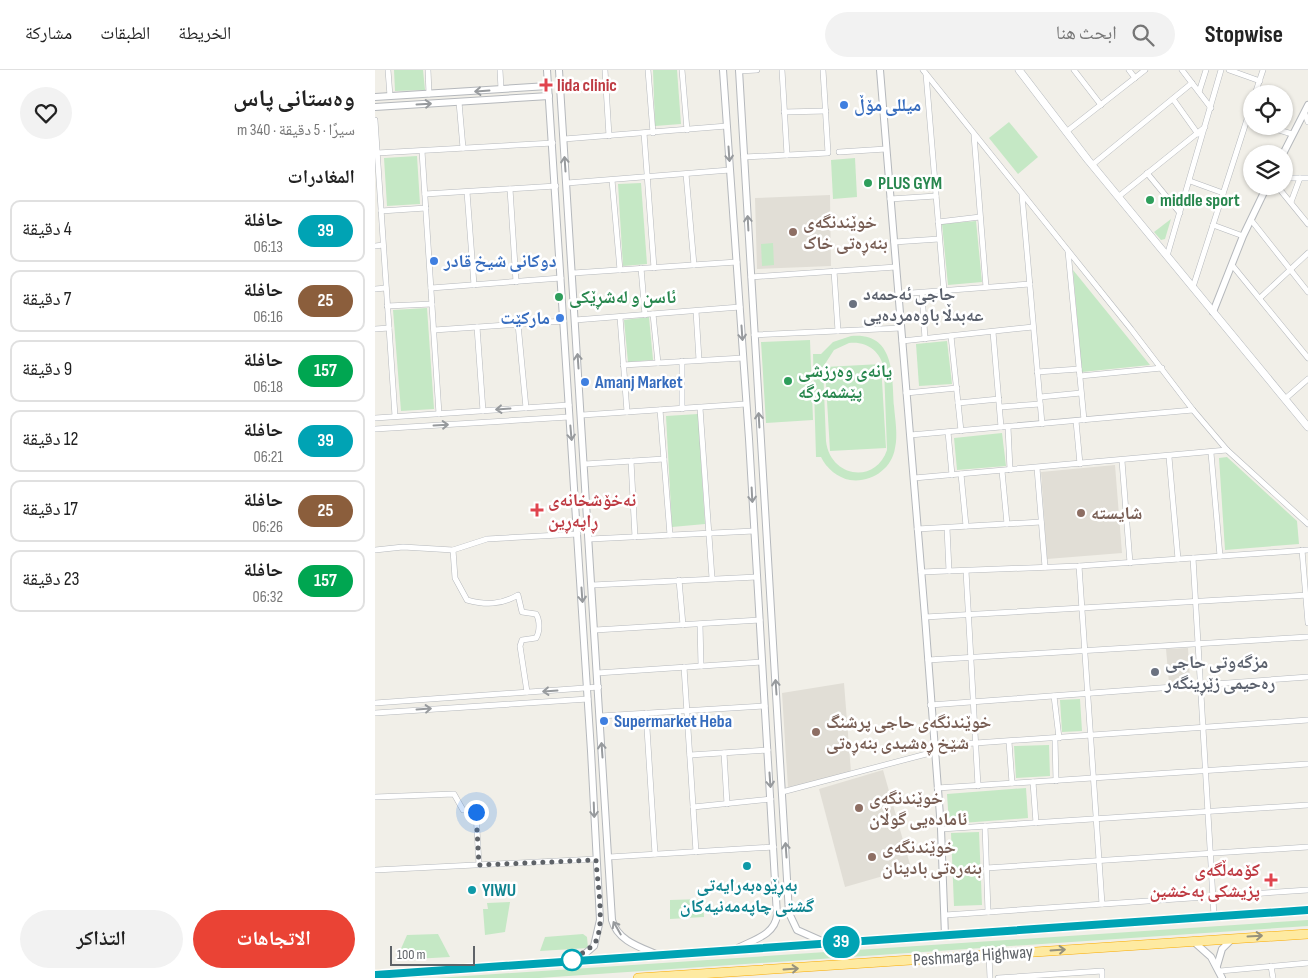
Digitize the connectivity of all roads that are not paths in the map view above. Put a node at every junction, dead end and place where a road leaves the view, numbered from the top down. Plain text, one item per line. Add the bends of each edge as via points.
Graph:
1 (388, 70) edge
2 (428, 70) edge
3 (500, 70) edge
4 (547, 70) edge
5 (559, 70) edge
6 (605, 70) edge
7 (649, 70) edge
8 (682, 70) edge
9 (723, 70) edge
10 (739, 70) edge
11 (757, 70) edge
12 (782, 70) edge
13 (823, 70) edge
14 (880, 70) edge
15 (1019, 70) edge
16 (1074, 70) edge
17 (1129, 70) edge
18 (1145, 70) edge
19 (1182, 70) edge
20 (1206, 70) edge
21 (1221, 70) edge
22 (1229, 70) edge
23 (1263, 70) edge
24 (925, 72) edge
25 (1135, 78) junction
26 (1260, 81) junction
27 (1193, 83) junction
28 (1258, 85) edge
29 (549, 86) junction
30 (606, 87) junction
31 (501, 90) junction
32 (561, 90) junction
33 (1199, 92) junction
34 (429, 94) junction
35 (390, 96) junction
36 (549, 96) junction
37 (375, 97) edge
38 (1173, 99) junction
39 (459, 102) junction
40 (1101, 105) junction
41 (1308, 105) edge
42 (375, 107) edge
43 (1211, 108) junction
44 (826, 111) junction
45 (784, 112) junction
46 (1305, 114) junction
47 (375, 120) edge
48 (1308, 122) edge
49 (727, 126) junction
50 (1206, 127) junction
51 (687, 130) junction
52 (653, 132) junction
53 (1066, 132) junction
54 (1293, 132) edge
55 (644, 133) junction
56 (974, 134) junction
57 (1198, 134) junction
58 (1244, 135) edge
59 (609, 136) junction
60 (564, 139) junction
61 (553, 143) junction
62 (463, 148) junction
63 (886, 150) junction
64 (422, 151) junction
65 (839, 152) dead end
66 (377, 153) junction
67 (787, 155) junction
68 (745, 158) junction
69 (1092, 165) junction
70 (730, 170) junction
71 (1147, 173) junction
72 (686, 174) junction
73 (646, 178) junction
74 (1293, 178) edge
75 (1300, 178) junction
76 (1308, 178) edge
77 (612, 180) junction
78 (1190, 181) junction
79 (567, 183) junction
80 (555, 186) junction
81 (510, 189) junction
82 (467, 192) junction
83 (1223, 193) junction
84 (425, 194) junction
85 (1022, 194) junction
86 (1263, 195) edge
87 (1285, 195) edge
88 (935, 196) junction
89 (1118, 197) junction
90 (890, 199) junction
91 (1291, 202) junction
92 (426, 208) junction
93 (381, 211) junction
94 (568, 211) junction
95 (557, 212) junction
96 (1180, 213) junction
97 (981, 217) junction
98 (1251, 220) junction
99 (938, 222) junction
100 (1308, 224) edge
101 (1213, 225) junction
102 (1243, 236) junction
103 (939, 239) junction
104 (893, 242) junction
105 (383, 245) junction
106 (375, 246) edge
107 (749, 246) junction
108 (736, 247) junction
109 (1068, 251) junction
110 (1308, 253) edge
111 (1167, 256) junction
112 (737, 262) junction
113 (694, 265) junction
114 (1232, 265) junction
115 (896, 267) junction
116 (641, 268) junction
117 (654, 268) junction
118 (620, 270) junction
119 (1290, 270) junction
120 (834, 271) junction
121 (573, 273) junction
122 (751, 277) junction
123 (561, 278) junction
124 (516, 282) junction
125 (1030, 284) junction
126 (473, 285) junction
127 (1193, 286) junction
128 (986, 287) junction
129 (386, 288) junction
130 (431, 288) junction
131 (375, 289) edge
132 (944, 291) junction
133 (922, 292) junction
134 (1308, 292) edge
135 (898, 294) junction
136 (1260, 298) junction
137 (432, 304) junction
138 (387, 306) junction
139 (740, 307) junction
140 (696, 311) junction
141 (1213, 312) junction
142 (653, 314) junction
143 (645, 315) junction
144 (620, 316) junction
145 (575, 320) junction
146 (564, 321) junction
147 (518, 324) junction
148 (477, 327) junction
149 (389, 328) junction
150 (901, 328) junction
151 (1033, 328) junction
152 (375, 330) edge
153 (434, 330) junction
154 (838, 331) junction
155 (993, 332) junction
156 (754, 335) junction
157 (951, 336) junction
158 (925, 339) junction
159 (902, 341) junction
160 (743, 358) junction
161 (1308, 358) edge
162 (699, 360) junction
163 (682, 361) junction
164 (659, 363) junction
165 (623, 365) junction
166 (1079, 368) junction
167 (1162, 368) junction
168 (1037, 372) junction
169 (1080, 376) junction
170 (1308, 379) edge
171 (957, 388) junction
172 (906, 393) junction
173 (1081, 393) junction
174 (1039, 396) junction
175 (999, 399) junction
176 (1285, 399) junction
177 (958, 403) junction
178 (746, 404) junction
179 (1040, 404) junction
180 (569, 405) junction
181 (525, 408) junction
182 (700, 408) junction
183 (999, 408) junction
184 (682, 409) junction
185 (660, 410) junction
186 (1193, 410) junction
187 (483, 411) junction
188 (627, 412) junction
189 (439, 414) junction
190 (409, 415) junction
191 (582, 415) junction
192 (395, 416) junction
193 (569, 417) junction
194 (375, 418) edge
195 (1084, 420) junction
196 (1076, 421) junction
197 (1042, 424) junction
198 (409, 427) junction
199 (1004, 427) junction
200 (1308, 427) edge
201 (375, 429) edge
202 (961, 431) junction
203 (948, 432) junction
204 (910, 435) junction
205 (760, 438) junction
206 (749, 439) junction
207 (1227, 450) junction
208 (1211, 453) junction
209 (1169, 457) junction
210 (664, 459) junction
211 (631, 461) junction
212 (1122, 461) junction
213 (585, 464) junction
214 (1080, 464) junction
215 (1037, 468) junction
216 (1011, 470) junction
217 (1003, 471) junction
218 (961, 474) junction
219 (952, 475) junction
220 (914, 478) junction
221 (1041, 522) junction
222 (1007, 524) junction
223 (1308, 524) edge
224 (966, 526) junction
225 (947, 528) junction
226 (917, 529) junction
227 (754, 531) junction
228 (578, 534) junction
229 (710, 534) junction
230 (670, 535) junction
231 (635, 537) junction
232 (589, 539) junction
233 (375, 550) edge
234 (453, 550) junction
235 (1305, 550) edge
236 (1220, 556) junction
237 (1193, 558) junction
238 (1178, 559) junction
239 (1130, 563) junction
240 (1079, 566) junction
241 (1045, 568) junction
242 (949, 571) junction
243 (966, 571) junction
244 (921, 572) junction
245 (757, 577) junction
246 (712, 578) junction
247 (679, 580) junction
248 (592, 585) junction
249 (1307, 596) edge
250 (770, 599) junction
251 (759, 600) junction
252 (1196, 602) junction
253 (1082, 608) junction
254 (969, 614) junction
255 (925, 617) junction
256 (759, 620) junction
257 (1308, 623) edge
258 (700, 624) junction
259 (683, 625) junction
260 (595, 630) junction
261 (1308, 638) edge
262 (1198, 644) junction
263 (1085, 650) junction
264 (971, 657) junction
265 (928, 660) junction
266 (762, 662) junction
267 (701, 666) junction
268 (684, 667) junction
269 (597, 673) junction
270 (1308, 678) edge
271 (1201, 685) junction
272 (599, 687) junction
273 (588, 688) junction
274 (527, 692) junction
275 (495, 694) junction
276 (1088, 694) junction
277 (1054, 696) junction
278 (588, 699) junction
279 (375, 702) edge
280 (973, 702) junction
281 (495, 704) junction
282 (931, 705) junction
283 (765, 706) junction
284 (687, 711) junction
285 (375, 713) edge
286 (646, 713) junction
287 (600, 716) junction
288 (1308, 720) edge
289 (1203, 728) junction
290 (779, 729) junction
291 (767, 730) junction
292 (1091, 736) junction
293 (1057, 738) junction
294 (1009, 742) junction
295 (976, 744) junction
296 (934, 749) junction
297 (768, 750) junction
298 (723, 753) junction
299 (690, 755) junction
300 (1308, 764) edge
301 (593, 770) junction
302 (604, 770) junction
303 (1206, 771) junction
304 (1093, 778) junction
305 (1056, 781) junction
306 (1033, 782) junction
307 (1012, 783) junction
308 (978, 786) junction
309 (937, 788) junction
310 (782, 792) junction
311 (375, 797) edge
312 (771, 799) junction
313 (727, 804) junction
314 (1308, 805) edge
315 (693, 807) junction
316 (1209, 812) junction
317 (1096, 819) junction
318 (1036, 823) junction
319 (985, 826) junction
320 (941, 829) junction
321 (774, 846) junction
322 (1308, 847) edge
323 (695, 852) junction
324 (1211, 853) junction
325 (655, 854) junction
326 (609, 857) junction
327 (596, 860) junction
328 (1099, 861) junction
329 (479, 865) junction
330 (987, 868) junction
331 (375, 870) edge
332 (776, 876) junction
333 (787, 876) junction
334 (1308, 890) edge
335 (1213, 897) junction
336 (1102, 904) junction
337 (1308, 910) edge
338 (988, 912) junction
339 (945, 915) junction
340 (1214, 916) junction
341 (1308, 934) edge
342 (945, 936) junction
343 (1236, 938) junction
344 (1193, 941) junction
345 (830, 943) junction
346 (736, 948) junction
347 (656, 954) junction
348 (989, 955) junction
349 (579, 959) junction
350 (1308, 963) edge
351 (1271, 966) junction
352 (1219, 968) junction
353 (375, 975) edge
354 (738, 975) edge
355 (1037, 977) edge
356 (638, 978) edge
357 (990, 978) edge
358 (998, 978) edge
359 (1102, 978) edge
360 (1222, 978) edge
361 (1273, 978) edge

1 - 35 street
2 - 34 street
3 - 31 street
4 - 29 street
5 - 32 street
6 - 30 street
7 - 52 street
8 - 51 street
9 - 49 street
10 - 11 street
10 - 68 street
12 - 45 street
13 - 44 street
14 - 63 street
15 - 53 main road
16 - 40 street
17 - 25 street
18 - 25 street
19 - 27 street
20 - 33 street
21 - 43 street
22 - 26 street
23 - 26 street
24 - 56 street
24 - 88 street
25 - 40 street
26 - 28 street
27 - 33 street
27 - 38 street
29 - 31 street
29 - 36 street
30 - 32 street
30 - 59 street
31 -> 34 street
32 - 60 street
33 - 43 street
34 - 35 street
35 - 37 street
36 - 39 street
36 - 61 street
38 - 57 street
38 - 69 street
42 -> 39 street
39 - 62 street
40 - 53 street
41 - 46 street
43 - 50 street
44 - 45 street
44 - 67 street via 828,153
45 - 67 street
46 - 48 street
46 - 54 street
47 - 66 street
49 - 51 street
49 -> 70 street
50 - 57 street
50 - 78 street
51 - 52 street
52 - 55 street
53 - 69 main road
55 - 59 street
55 - 73 street
56 - 85 street
56 - 97 street
57 - 71 street
58 - 83 street
59 - 60 street
79 -> 60 street
61 - 62 street
61 - 80 street
62 - 64 street
63 - 65 street
63 - 90 street
64 - 66 street
64 - 84 street
66 - 93 street
67 - 68 street
107 -> 68 street
69 - 89 main road
70 - 72 street
70 - 108 street
71 - 89 street
71 - 96 street
72 - 73 street
72 - 113 street
73 - 77 street
73 - 117 street
74 - 75 street
75 - 76 street
75 - 91 street
77 - 79 street
77 - 118 street
78 - 83 street
78 - 96 street
79 - 94 street
80 - 81 street
80 - 95 street
81 - 82 street
81 - 124 street
82 - 84 street
82 - 126 street
83 - 101 street
84 - 92 street
85 - 109 street
85 - 125 street
86 - 98 street
87 - 91 street
88 - 90 street
88 - 99 street
89 - 111 main road
90 - 104 street
91 - 100 street
92 - 93 street
92 - 130 street
93 - 105 street
94 - 95 street
94 - 121 street
95 - 123 street
96 - 111 street
97 - 99 street
97 - 128 street
98 - 102 street
98 - 119 street
99 - 103 street
101 - 102 street
101 - 127 street
102 - 114 street
103 - 104 street
103 - 132 street
104 - 115 street
105 - 106 street
105 - 129 street
107 - 108 street
107 - 122 street
108 - 112 street
109 - 166 street
109 - 167 street
110 - 119 street
111 - 127 main road
112 - 113 street
112 - 139 street
113 - 117 street
114 - 136 street
114 - 141 street
115 - 120 street
115 - 135 street
116 - 117 street
116 - 118 street
116 - 143 street
118 - 121 street
119 - 134 street
119 - 136 street
120 - 122 street
120 - 154 street
121 - 145 street
122 - 156 street
123 - 124 street
123 - 146 street
124 - 126 street
125 - 128 street
125 - 151 street
126 - 130 street
127 - 141 main road
128 - 132 street
129 - 131 street
129 - 138 street
130 - 137 street
132 - 133 street
133 - 135 street
133 - 158 street
135 - 150 street
136 - 161 street
137 - 138 street
137 - 153 street
138 - 149 street
139 - 140 street
139 -> 160 street
140 - 142 street
140 - 162 street
141 - 176 main road
142 - 143 street
142 - 164 street
143 - 144 street
144 - 145 street
144 - 165 street
191 -> 145 street
146 - 147 street
146 - 180 street
147 - 148 street
147 - 181 street
148 - 153 street
148 - 187 street
149 - 152 street
149 - 192 street
150 - 154 street
150 - 159 street
151 - 155 street
151 - 168 street
153 - 189 street
154 - 156 street
155 - 157 street
155 - 175 street
205 -> 156 street
157 - 158 street
157 - 171 street
158 - 159 street
159 - 172 street
160 - 162 street
160 - 178 street
162 - 163 street
163 - 164 street
163 - 184 street
164 - 165 street
165 - 188 street
166 - 168 street
166 - 169 street
167 - 169 street
167 - 186 street
168 - 174 street
169 - 173 street
170 - 176 street
171 - 172 street
171 - 177 street
172 - 204 street
173 - 174 street
173 - 195 street
174 - 179 street
175 - 177 street
175 - 183 street
176 - 200 main road
177 - 202 street
178 - 182 street
178 - 206 street
179 - 183 street
179 - 197 street
180 - 181 street
180 - 193 street
181 -> 187 street
182 - 184 street
182 - 229 street
183 - 199 street
184 - 185 street
185 - 188 street
185 - 210 street
186 - 195 street
186 - 207 street
187 - 189 street
188 - 191 street
189 - 190 street
190 - 192 street
190 - 198 street
191 - 213 street
192 - 194 street
198 -> 193 street
193 -> 228 street
195 - 196 street
196 - 197 street
196 - 214 street
197 - 199 street
198 - 201 street
199 - 202 street
199 - 216 street
202 - 203 street
203 - 204 street
203 - 219 street
204 - 220 street
205 - 206 street
205 - 250 street
206 -> 227 street
207 - 208 street
207 - 223 street
208 - 209 street
208 - 236 street
209 - 212 street
209 - 238 street
210 - 211 street
210 - 230 street
211 - 213 street
211 - 231 street
212 - 214 street
212 - 239 street
213 - 232 street
214 - 215 street
215 - 216 street
215 - 221 street
216 - 217 street
217 - 218 street
217 - 222 street
218 - 219 street
218 - 224 street
219 - 220 street
220 - 226 street
221 - 222 street
221 - 241 street
222 - 224 street
224 - 225 street
225 - 226 street
225 - 242 street
226 - 244 street
227 - 229 street
227 - 245 street
228 - 234 street via 487,539
228 -> 273 street
229 - 230 street
229 - 246 street
230 - 231 street
231 - 232 street
232 - 248 street
233 - 234 street via 403,547
234 - 274 street via 455,578 467,600 495,603 518,595 521,612 536,614 539,618 539,635 522,640 520,646
235 - 236 street
235 - 249 street
236 - 237 street
237 - 238 street
237 - 252 street
238 - 239 street
239 - 240 street
240 - 241 street
240 - 253 street
241 - 243 street
242 - 243 street
242 - 244 street
243 - 254 street
244 - 255 street
245 - 246 street
245 - 251 street
246 - 247 street
247 - 248 street
247 - 259 street
248 - 260 street
249 - 252 street
249 - 257 street
250 - 251 street
290 -> 250 street
251 - 256 street
252 - 253 street
252 - 262 street
253 - 254 street
253 - 263 street
254 - 255 street
254 - 264 street
255 - 265 street
256 - 258 street
256 - 266 street
258 - 259 street
258 - 267 street
259 - 260 street
260 - 269 street
261 - 262 street
262 - 263 street
262 - 271 street
263 - 264 street
263 - 276 street
264 - 265 street
264 - 280 street
265 - 282 street
266 - 267 street
266 - 283 street
267 - 268 street
268 - 269 street
268 - 284 street
269 - 272 street
270 - 271 street
271 - 276 street
271 - 289 street
272 - 273 street
272 - 287 street
273 -> 274 street
273 - 278 street
274 - 275 street
275 - 279 street
275 - 281 street
276 - 277 street
276 - 292 street
277 - 280 street
277 - 293 street
278 - 281 street
278 - 301 street
280 - 282 street
280 - 295 street
285 -> 281 street
282 - 296 street
283 - 284 street
283 - 291 street
284 - 286 street
284 - 299 street
286 - 287 street
286 - 325 street
302 -> 287 street
288 - 289 street
289 - 292 street
289 - 303 street
290 - 291 street
290 - 310 street
291 - 297 street
292 - 293 street
292 - 304 street
293 - 294 street
293 - 305 street
294 - 295 street
294 - 307 street
295 - 296 street
295 - 308 street
296 - 309 street
296 - 310 street
297 - 298 street
297 -> 312 street
298 - 299 street
298 - 313 street
299 - 315 street
300 - 303 street
301 - 302 street
301 -> 327 street
302 - 326 street
303 - 304 street
303 - 316 street
304 - 305 street
304 - 317 street
305 - 306 street
306 - 307 street
306 - 318 street
307 - 308 street
308 - 309 street
309 - 320 street
333 -> 310 street
311 - 329 street via 454,794 463,810 473,810 477,815
312 - 313 street
312 - 321 street
313 - 315 street
314 - 316 street
315 - 323 street
316 - 317 street
316 - 324 street
317 - 318 street
317 - 328 street
318 - 319 street
319 - 320 street
319 - 330 street
320 - 339 street
321 - 323 street
321 - 332 street
322 - 324 street
323 - 325 street
324 - 328 street
324 - 335 street
325 - 326 street
347 -> 326 street via 627,941 613,925
327 - 329 street
327 - 349 street via 598,933 594,946
328 - 330 street
328 - 336 street
329 - 331 street
330 - 338 street
332 - 333 street
332 - 346 street via 775,925 764,935
333 - 345 street via 793,926 806,935
334 - 335 street
335 - 336 street
335 - 340 street
336 - 338 street
337 - 340 highway, Peshmarga Highway
338 - 339 street
339 - 342 street
340 - 342 highway, Peshmarga Highway
343 -> 341 highway, Peshmarga Highway
342 - 345 highway, Peshmarga Highway
343 - 344 highway, Peshmarga Highway
343 - 352 street via 1222,949
348 -> 344 highway, Peshmarga Highway
344 - 352 street
345 - 346 highway, Peshmarga Highway
346 - 347 highway, Peshmarga Highway
347 - 349 highway, Peshmarga Highway
354 -> 348 highway, Peshmarga Highway
348 - 357 street
349 - 353 highway, Peshmarga Highway
350 - 351 street
351 - 352 street
351 - 361 street
352 - 360 street
354 - 356 highway, Peshmarga Highway
355 - 358 street
355 - 359 street via 1101,971

